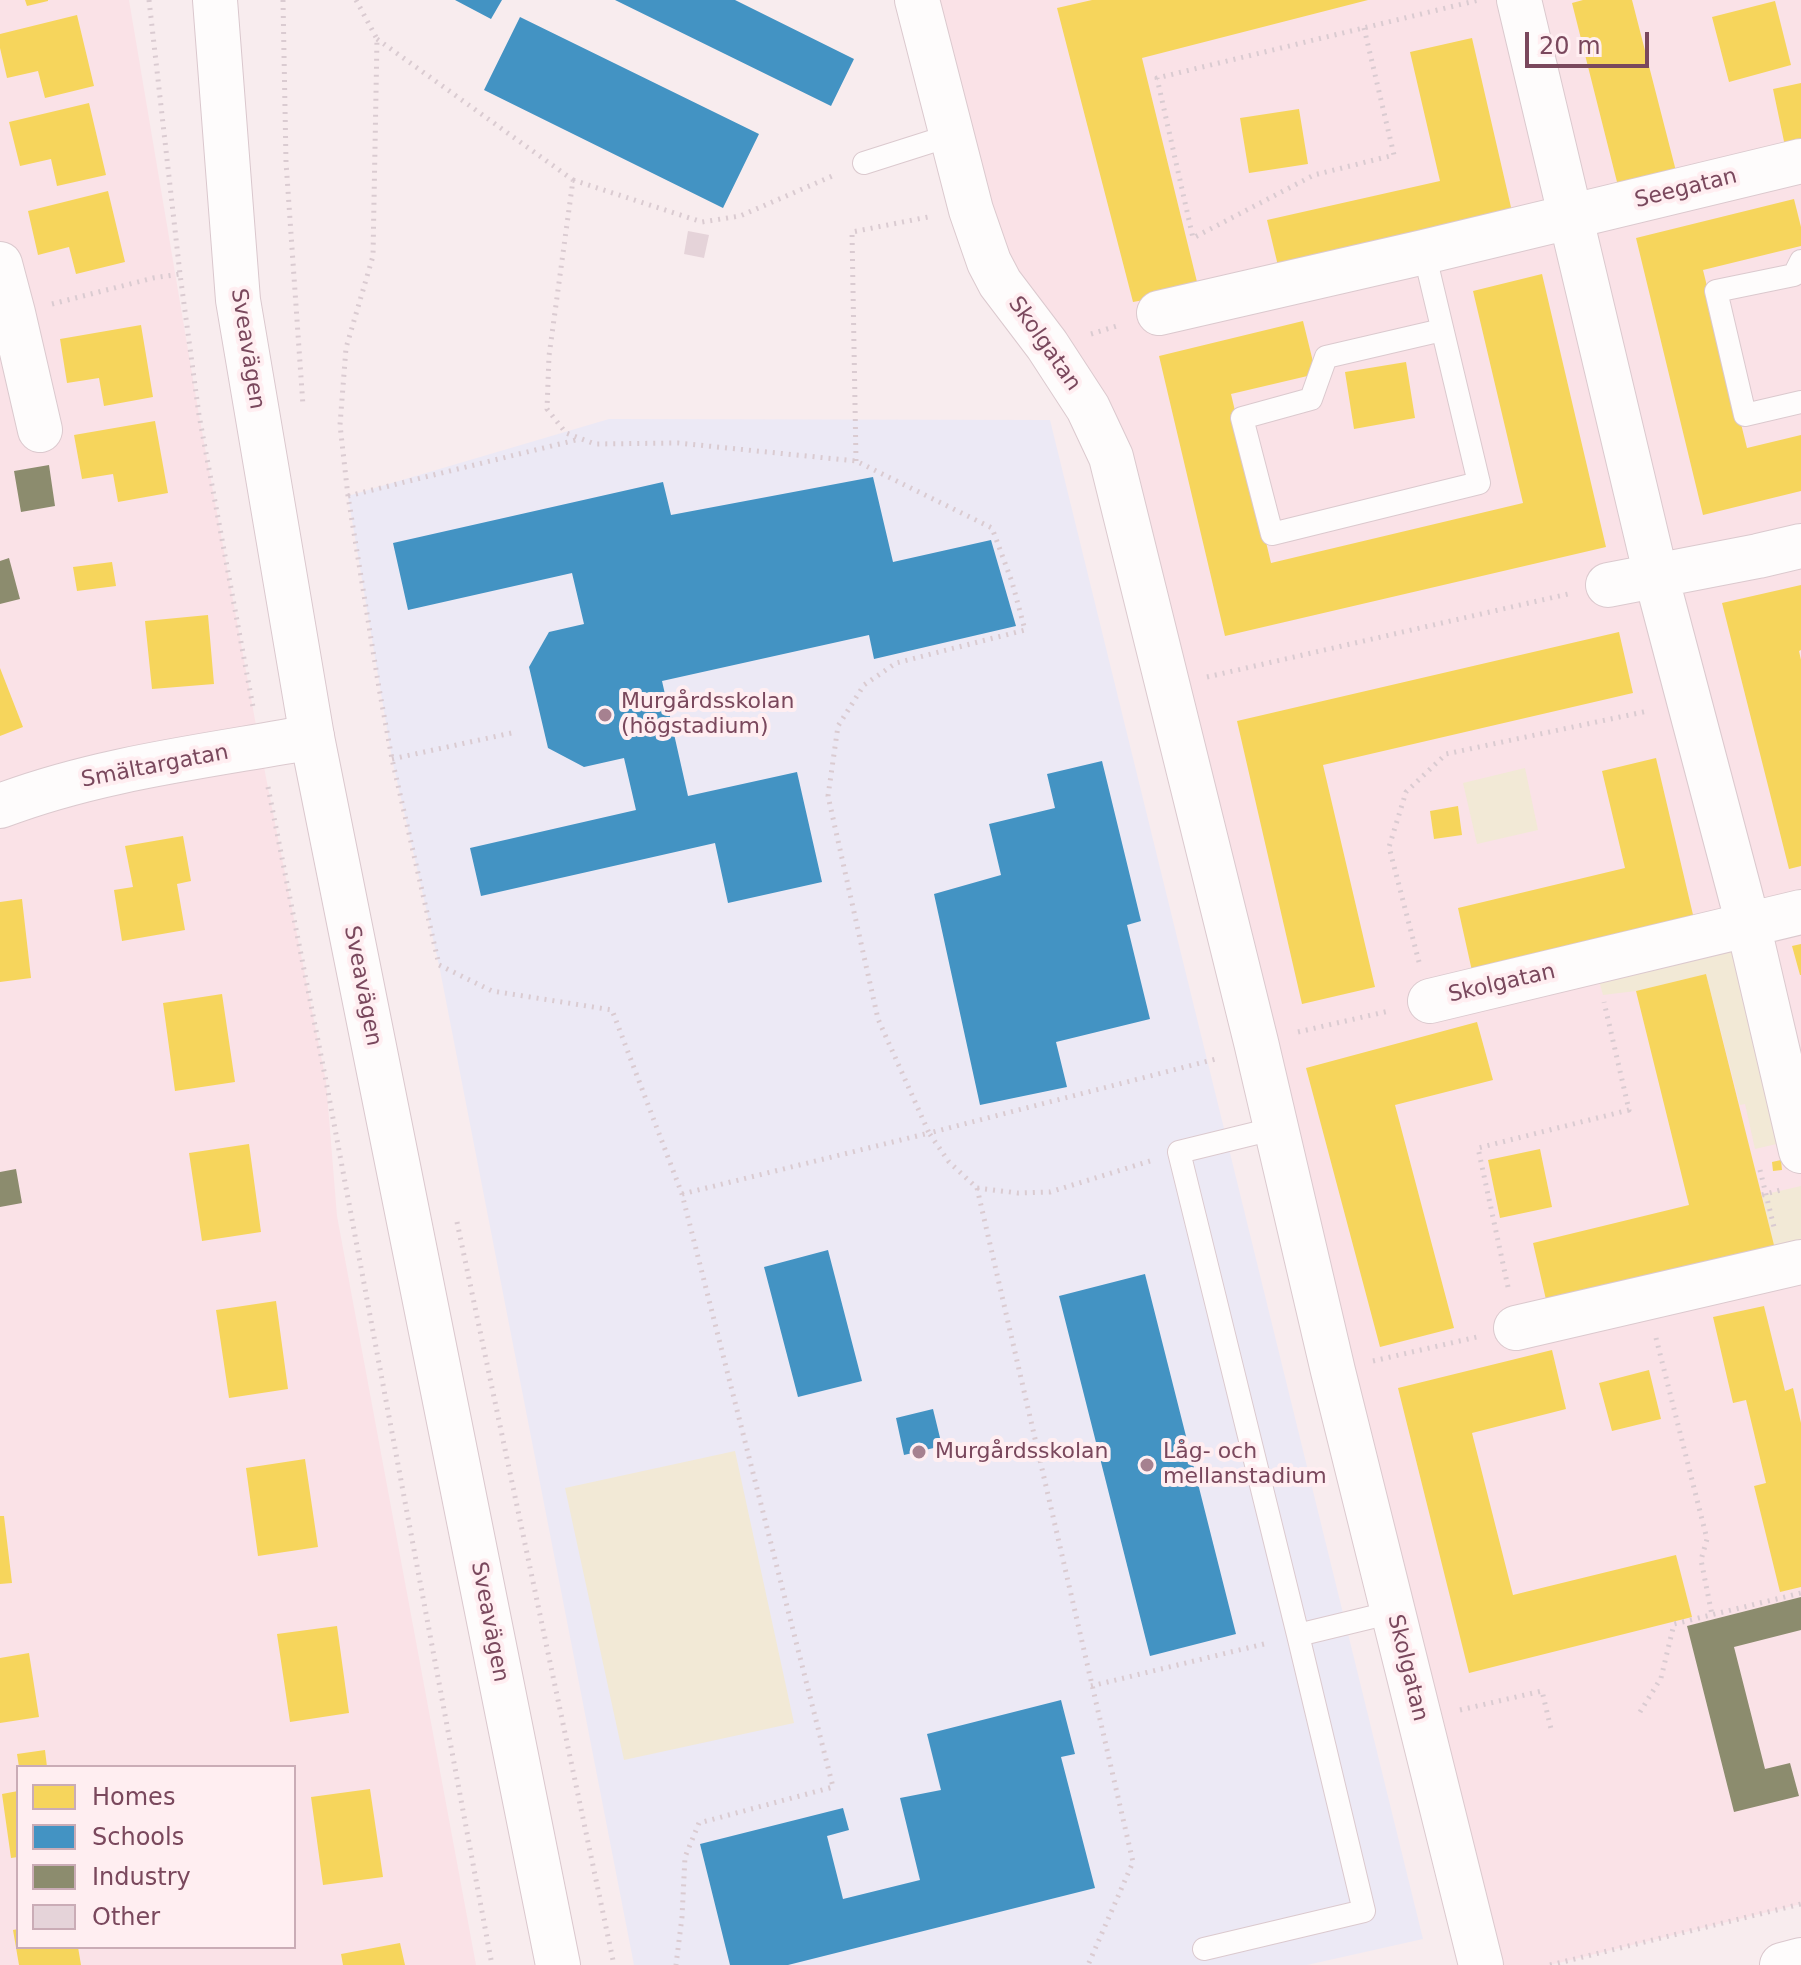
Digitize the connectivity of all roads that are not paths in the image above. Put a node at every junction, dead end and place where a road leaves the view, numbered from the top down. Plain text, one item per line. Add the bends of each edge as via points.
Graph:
1 (215, 0) edge
2 (1519, 0) edge
3 (922, 1) edge
4 (952, 135) junction
5 (1801, 161) edge
6 (864, 163) road end
7 (1570, 216) junction
8 (1424, 252) junction
9 (1801, 261) edge
10 (0, 264) edge
11 (1159, 313) road end
12 (7, 314) edge
13 (1442, 330) junction
14 (1801, 402) edge
15 (40, 430) dead end
16 (1801, 546) edge
17 (1656, 576) junction
18 (1608, 585) road end
19 (312, 737) junction
20 (0, 806) edge
21 (1801, 912) edge
22 (1748, 924) junction
23 (1430, 1001) road end
24 (1277, 1128) junction
25 (1801, 1151) edge
26 (1801, 1262) edge
27 (1516, 1328) road end
28 (1393, 1612) junction
29 (1298, 1635) junction
30 (1204, 1949) dead end
31 (1801, 1960) edge
32 (558, 1965) edge
33 (1481, 1965) edge
34 (1782, 1965) edge

1 - 19 street, Sveavägen via 238,300
2 - 7 street
3 - 4 street, Skolgatan
4 - 6 lane
4 - 24 street, Skolgatan via 989,262 1088,408 1111,457
5 - 7 street, Seegatan
7 - 8 street
7 - 17 street
8 - 11 street
8 - 13 lane
9 - 14 lane via 1794,275 1716,291 1745,415
10 - 12 street
12 - 15 street
13 - 13 lane via 1479,483 1272,534 1242,418 1311,399 1326,357
16 - 17 street
17 - 18 street
17 - 22 street
19 - 20 street, Smältargatan via 139,768
19 - 32 street, Sveavägen
21 - 22 street
22 - 23 street, Skolgatan
22 - 25 street
24 - 28 street, Skolgatan
24 - 29 lane via 1179,1152
26 - 27 street
28 - 29 lane
28 - 33 street, Skolgatan
29 - 30 lane via 1364,1911
31 - 34 street

